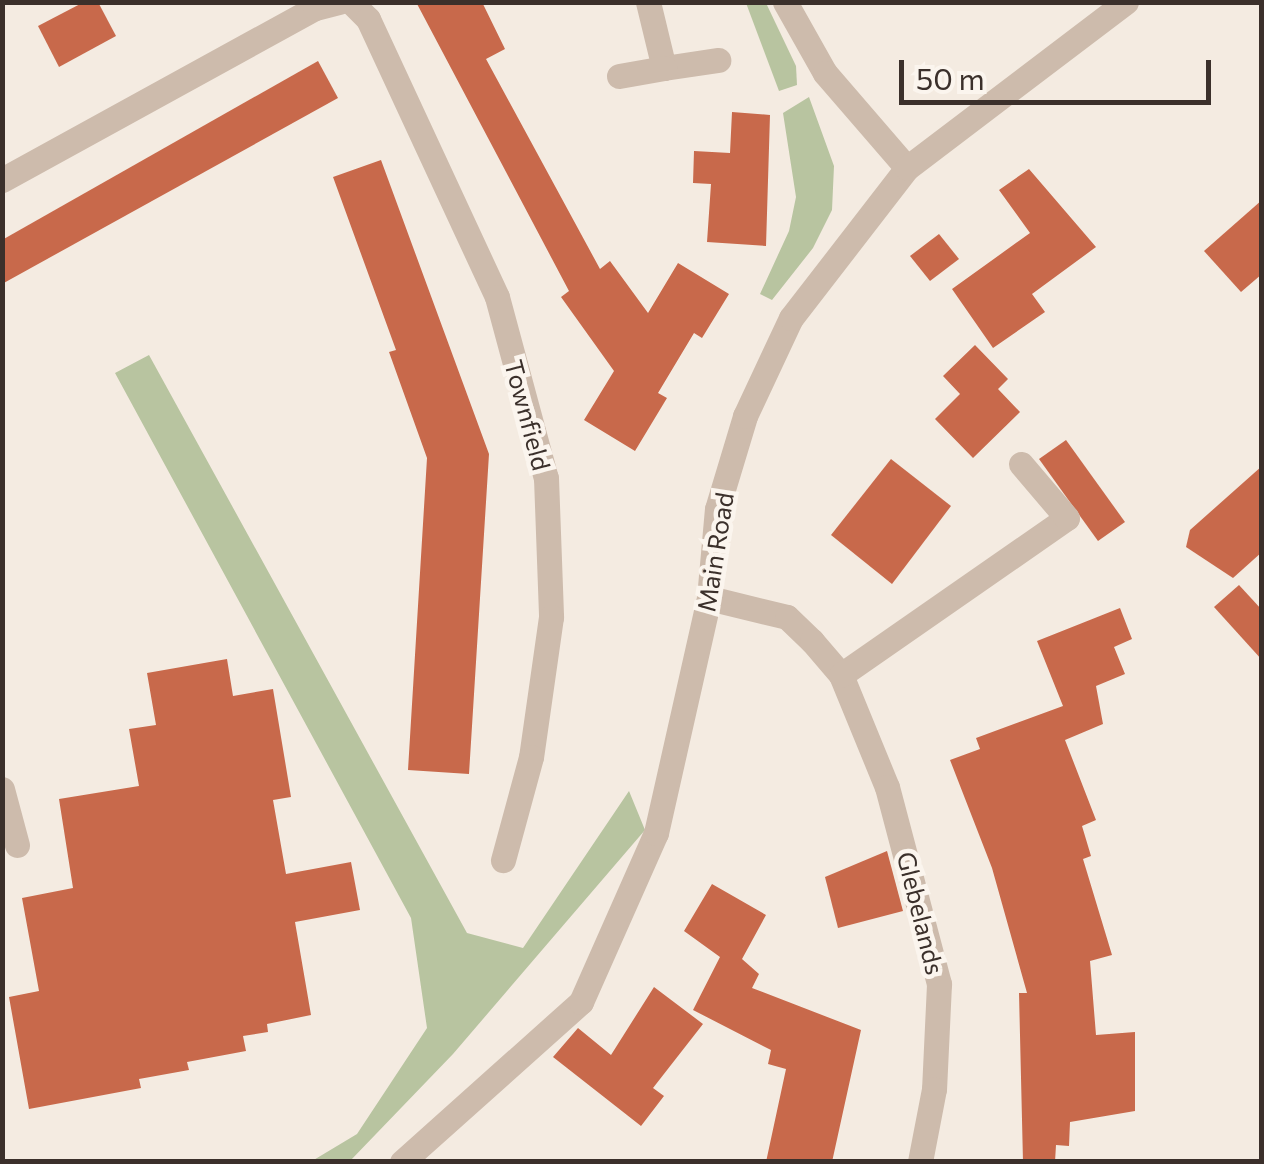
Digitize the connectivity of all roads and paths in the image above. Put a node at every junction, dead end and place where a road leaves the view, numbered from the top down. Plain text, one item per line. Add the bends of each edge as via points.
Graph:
1 (339, 2) edge
2 (351, 2) edge
3 (648, 2) edge
4 (786, 2) edge
5 (1126, 2) edge
6 (718, 60) dead end
7 (664, 68) junction
8 (618, 76) dead end
9 (907, 168) junction
10 (2, 180) edge
11 (1021, 464) dead end
12 (709, 598) junction
13 (841, 674) junction
14 (2, 790) edge
15 (18, 845) dead end
16 (503, 860) dead end
17 (402, 1162) edge
18 (920, 1162) edge

1 - 10 street via 314,8
2 - 16 street, Townfield via 368,19 497,297 546,478 551,617 531,758
3 - 7 street
4 - 9 street via 824,72
5 - 9 street, Main Road
6 - 7 street
7 - 8 street
9 - 12 street, Main Road via 791,318 745,416 718,509
11 - 13 street via 1067,518
12 - 13 street, Glebelands via 788,618
12 - 17 street, Main Road via 656,834 581,1002
13 - 18 street, Glebelands via 887,787 939,984 934,1089
14 - 15 street

